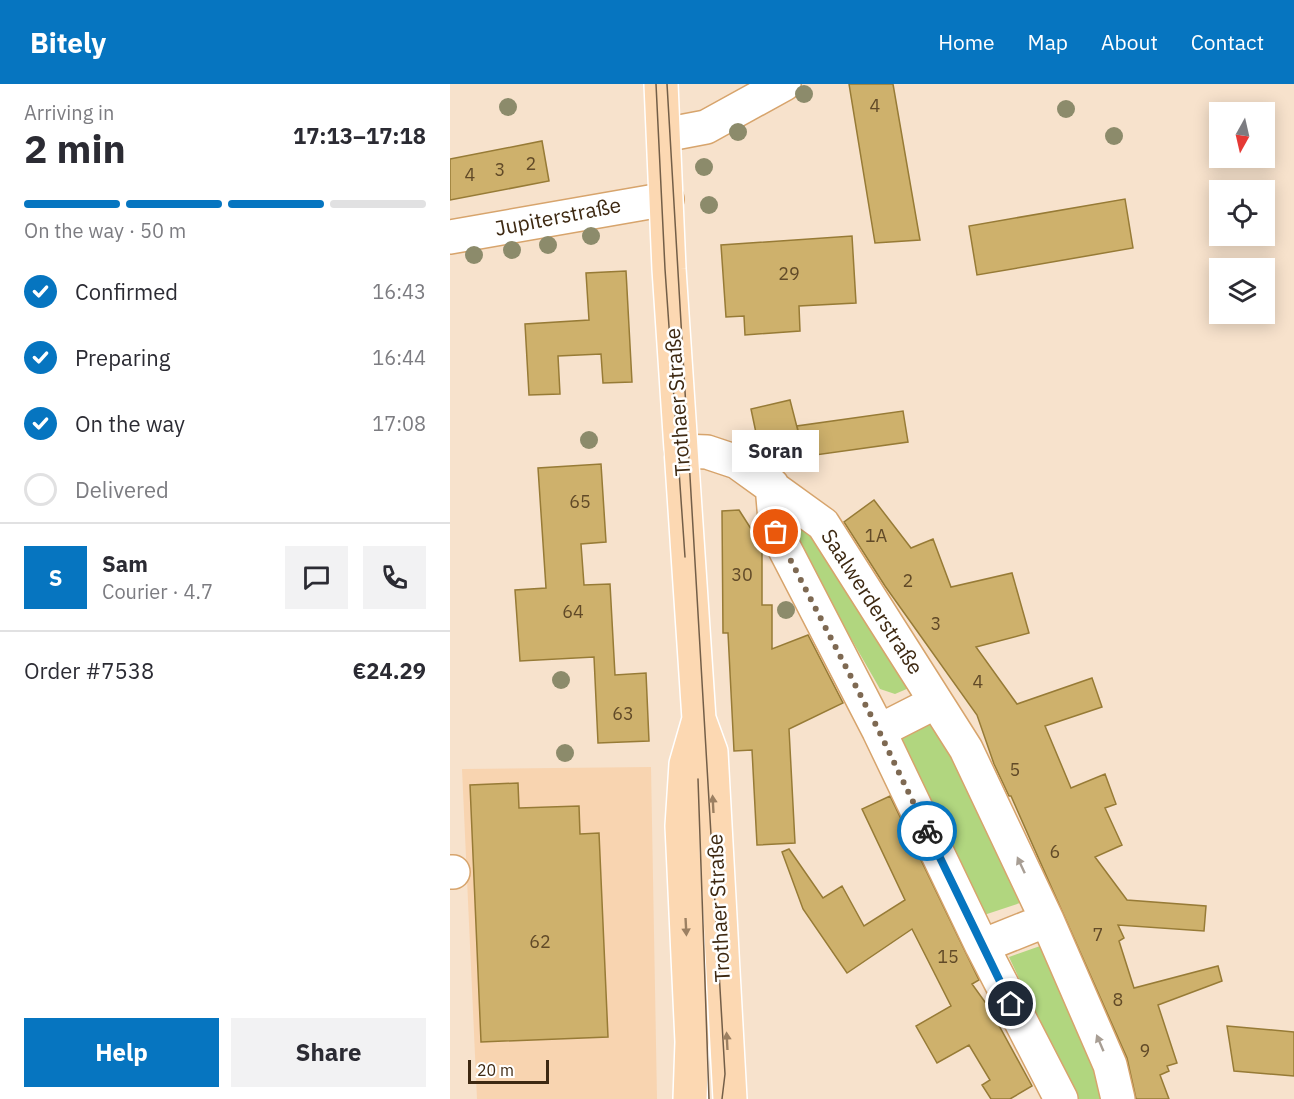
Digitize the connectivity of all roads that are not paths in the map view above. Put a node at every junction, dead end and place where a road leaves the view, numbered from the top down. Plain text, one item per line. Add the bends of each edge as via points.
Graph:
1 (661, 84) edge
2 (784, 84) edge
3 (664, 135) junction
4 (667, 199) junction
5 (450, 237) edge
6 (681, 451) junction
7 (772, 485) junction
8 (936, 702) junction
9 (699, 719) junction
10 (879, 731) junction
11 (1047, 920) junction
12 (982, 946) junction
13 (690, 1098) edge
14 (730, 1099) edge
15 (1061, 1099) edge
16 (1118, 1099) edge

1 - 3 main road, Trothaer Straße
2 - 3 street via 706,128
3 - 4 main road, Trothaer Straße
4 - 5 street, Jupiterstraße
4 - 6 main road, Trothaer Straße
6 - 7 street, Saalwerderstraße via 706,452 737,462
6 - 9 main road, Trothaer Straße
7 - 8 street, Saalwerderstraße via 823,524
7 - 10 street via 776,532
8 - 10 street
11 -> 8 street, Saalwerderstraße via 966,749
9 -> 13 main road, Trothaer Straße via 686,764 682,826 692,1042
14 -> 9 main road, Trothaer Straße via 711,752
10 - 12 street
11 - 12 street
16 -> 11 street, Saalwerderstraße via 1110,1065
12 - 15 street

